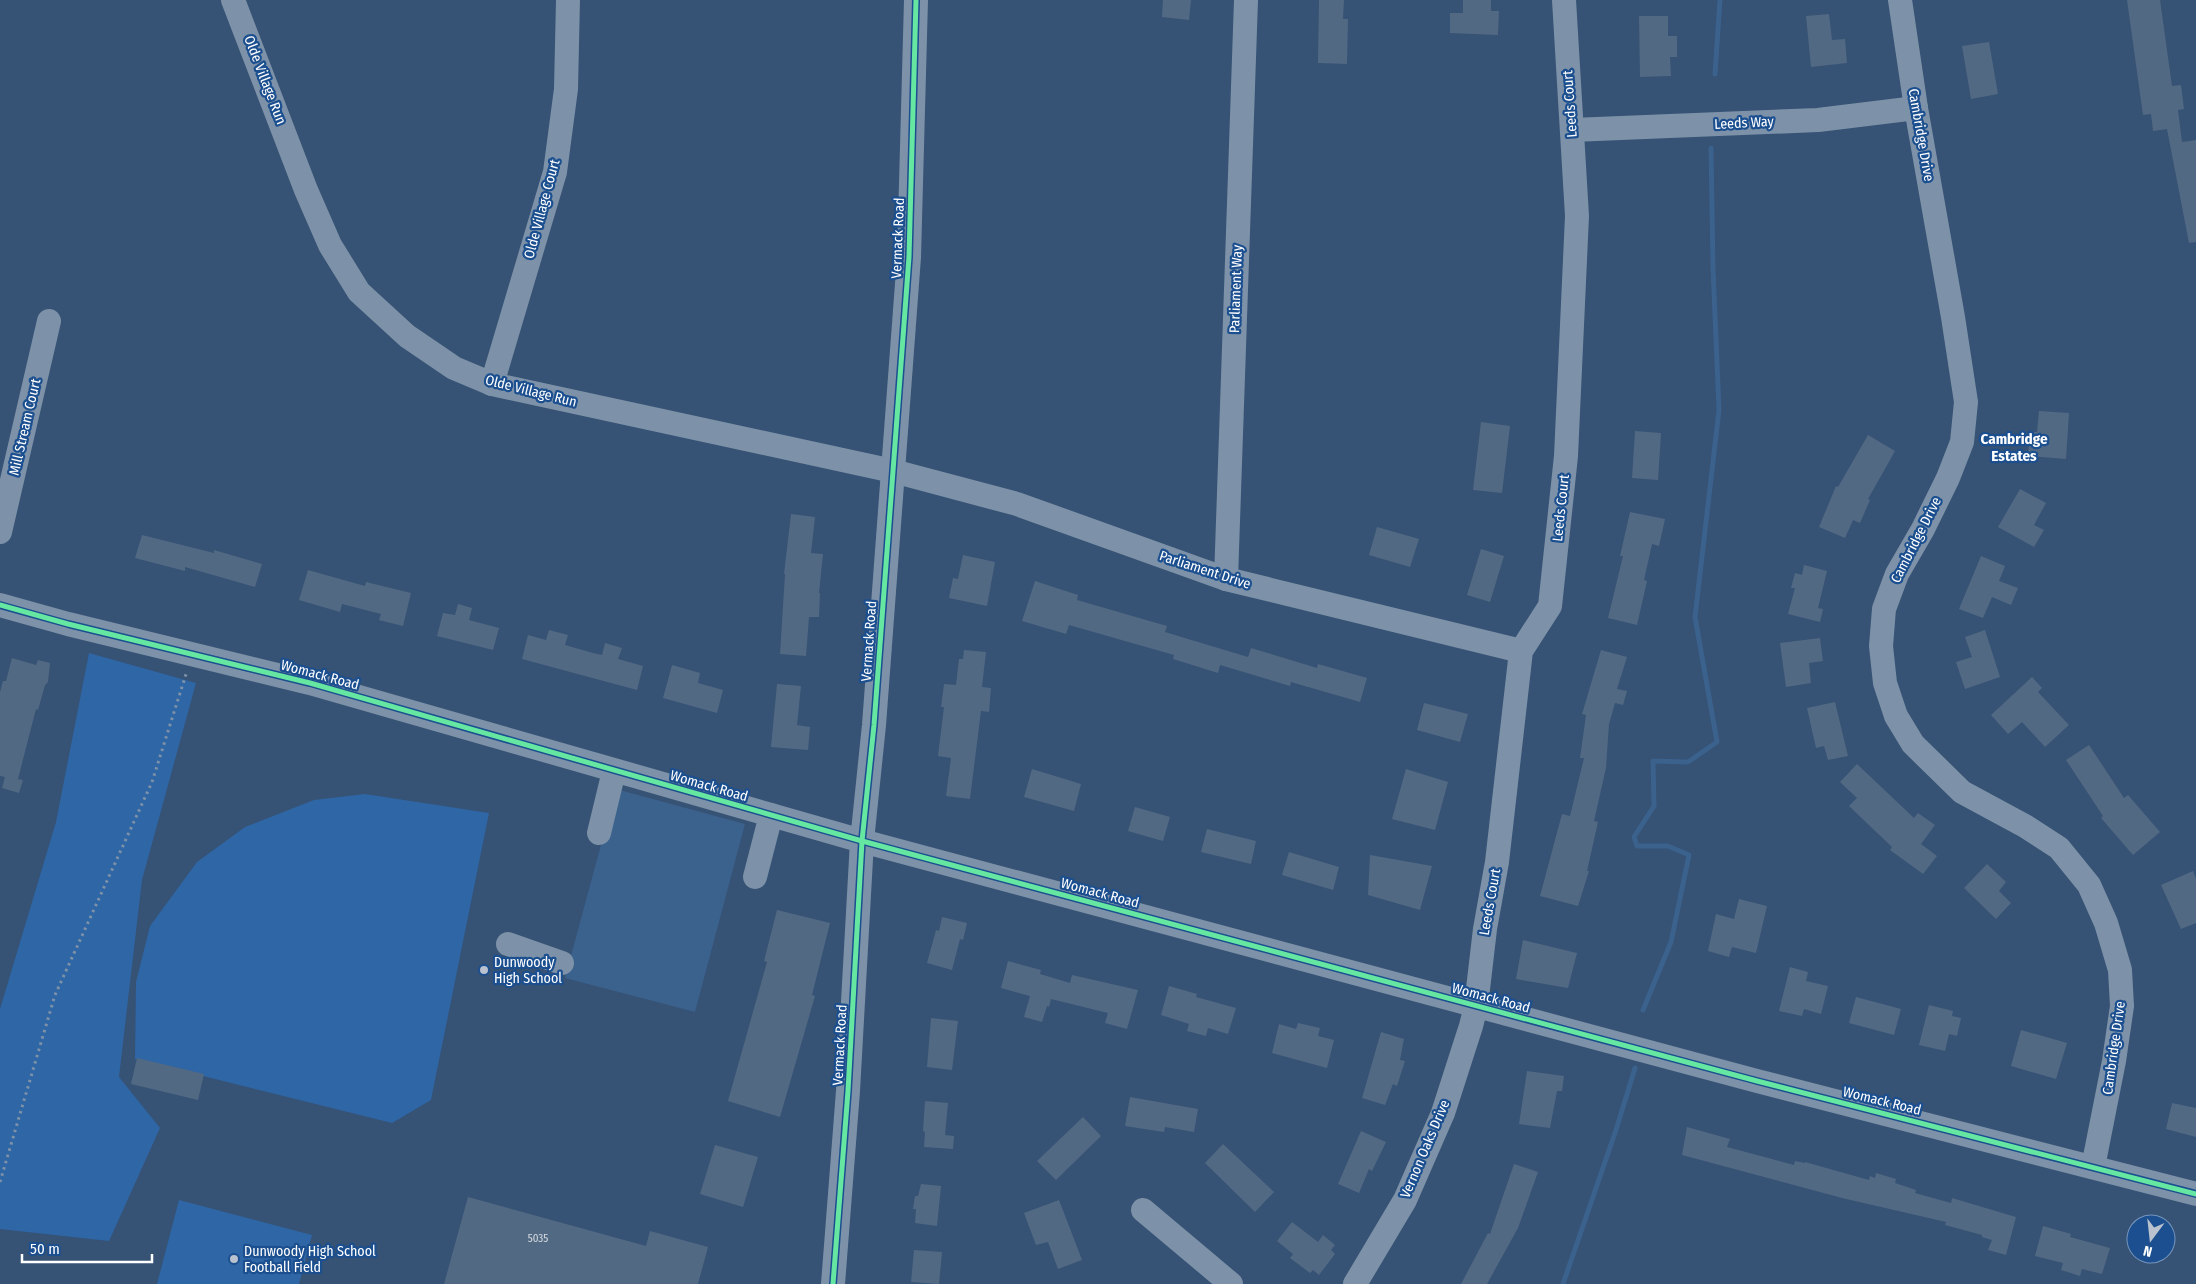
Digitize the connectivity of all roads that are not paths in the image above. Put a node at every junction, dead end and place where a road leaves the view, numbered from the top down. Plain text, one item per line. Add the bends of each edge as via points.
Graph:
1 (233, 0) edge
2 (568, 0) edge
3 (916, 0) edge
4 (1246, 0) edge
5 (1564, 0) edge
6 (1900, 0) edge
7 (1916, 108) junction
8 (1572, 130) junction
9 (49, 321) dead end
10 (492, 384) junction
11 (894, 471) junction
12 (0, 532) edge
13 (1226, 579) junction
14 (2, 608) edge
15 (1521, 651) junction
16 (614, 771) junction
17 (771, 815) junction
18 (599, 833) dead end
19 (862, 841) junction
20 (755, 877) dead end
21 (508, 944) dead end
22 (562, 963) dead end
23 (1476, 1006) junction
24 (2093, 1167) junction
25 (2196, 1194) edge
26 (1143, 1210) dead end
27 (833, 1284) edge
28 (1231, 1284) edge
29 (1355, 1284) edge

1 - 10 street, Olde Village Run via 306,190 330,245 360,292 407,336 454,368
2 - 10 street, Olde Village Court via 566,89 555,172
3 - 11 street, Vermack Road via 909,257
4 - 13 street, Parliament Way
5 - 8 street, Leeds Court
6 - 7 street, Cambridge Drive
7 - 8 street, Leeds Way via 1818,120
7 - 24 street, Cambridge Drive via 1966,402 1962,442 1948,478 1897,574 1884,609 1881,646 1885,683 1896,716 1913,744 1962,792 2026,826 2059,848 2089,885 2120,970 2122,1006
8 - 15 street, Leeds Court via 1577,216 1566,456 1550,606
9 - 12 street, Mill Stream Court
10 - 11 street, Olde Village Run
11 - 13 street, Parliament Drive via 1017,504
11 - 19 street, Vermack Road
13 - 15 street, Parliament Drive
14 - 16 street, Womack Road via 310,683
15 - 23 street, Leeds Court via 1497,862
16 - 17 street, Womack Road
16 - 18 street
17 - 19 street, Womack Road
17 - 20 street
19 - 23 street, Womack Road
19 - 27 street, Vermack Road
21 - 22 street
23 - 24 street, Womack Road
23 - 29 street, Vernon Oaks Drive via 1443,1112 1405,1200
24 - 25 street, Womack Road
26 - 28 street

